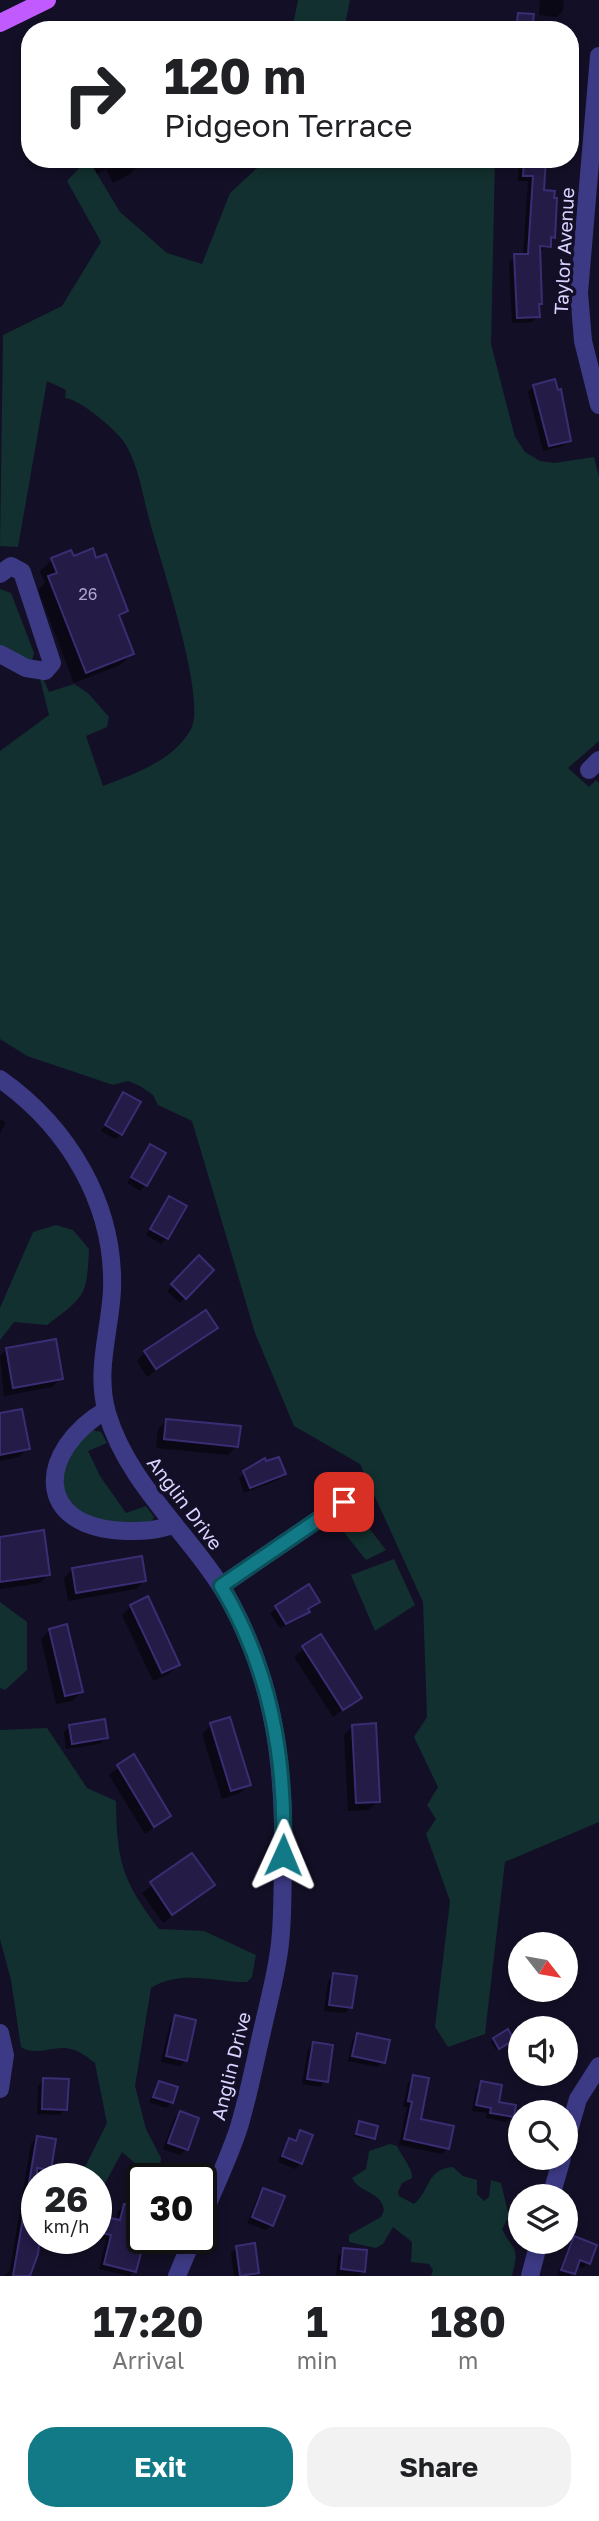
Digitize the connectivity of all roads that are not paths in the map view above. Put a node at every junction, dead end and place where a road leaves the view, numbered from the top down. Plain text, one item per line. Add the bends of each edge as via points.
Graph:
1 (47, 0) edge
2 (0, 23) edge
3 (599, 56) edge
4 (580, 321) junction
5 (599, 321) edge
6 (599, 405) edge
7 (0, 574) edge
8 (0, 654) edge
9 (0, 1079) edge
10 (106, 1410) junction
11 (344, 1502) dead end
12 (174, 1524) junction
13 (221, 1586) junction
14 (0, 2033) edge
15 (599, 2066) edge
16 (0, 2089) edge
17 (578, 2100) edge
18 (217, 2178) edge
19 (186, 2254) edge
20 (536, 2254) edge
21 (177, 2276) edge
22 (530, 2276) edge

1 - 2 main road
3 - 4 street, Taylor Avenue
4 - 5 street
4 - 6 street, Taylor Avenue
7 - 8 street via 11,566 22,572 52,663 45,671 32,670
9 - 10 street, Anglin Drive via 26,1097 61,1133 96,1200 112,1273 101,1366
10 - 12 street, Anglin Drive via 132,1468
10 - 12 street via 70,1438 59,1457 56,1487 62,1506 101,1530 152,1531
11 - 13 street
12 - 13 street, Anglin Drive
13 - 18 street, Anglin Drive via 259,1663 275,1724 284,1800 281,1932 245,2106
14 - 16 street via 5,2055
15 - 17 street
19 - 21 street
20 - 22 street

